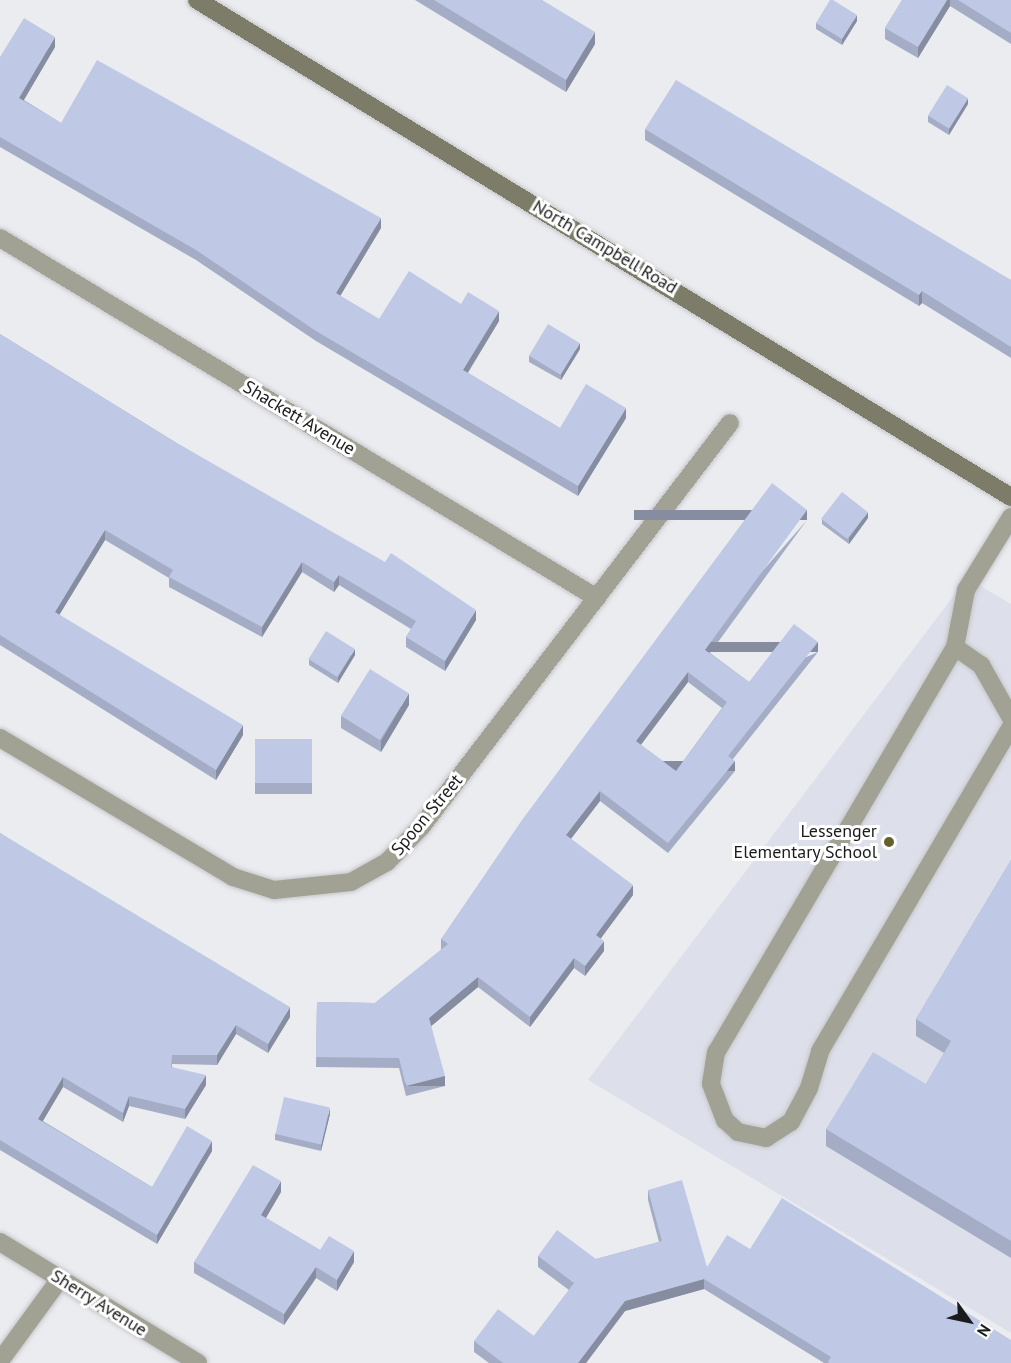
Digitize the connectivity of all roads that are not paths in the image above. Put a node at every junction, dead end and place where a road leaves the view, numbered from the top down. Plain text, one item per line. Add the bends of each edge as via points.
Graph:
1 (197, 0) edge
2 (0, 238) edge
3 (730, 423) dead end
4 (1011, 497) edge
5 (1011, 518) edge
6 (597, 598) junction
7 (955, 647) junction
8 (1011, 718) edge
9 (1011, 727) edge
10 (0, 738) edge
11 (0, 1242) edge
12 (60, 1279) junction
13 (0, 1361) edge
14 (198, 1363) edge

1 - 4 street, North Campbell Road
2 - 6 street, Shackett Avenue
3 - 6 street, Spoon Street
5 - 7 street via 966,590
6 - 10 street, Spoon Street via 422,826 387,862 351,882 274,890 233,877
7 - 8 street via 981,665
7 - 9 street via 716,1052 711,1084 725,1119 738,1132 766,1138 790,1122 809,1088 820,1050
11 - 12 street, Sherry Avenue
12 - 13 street
12 - 14 street, Sherry Avenue

